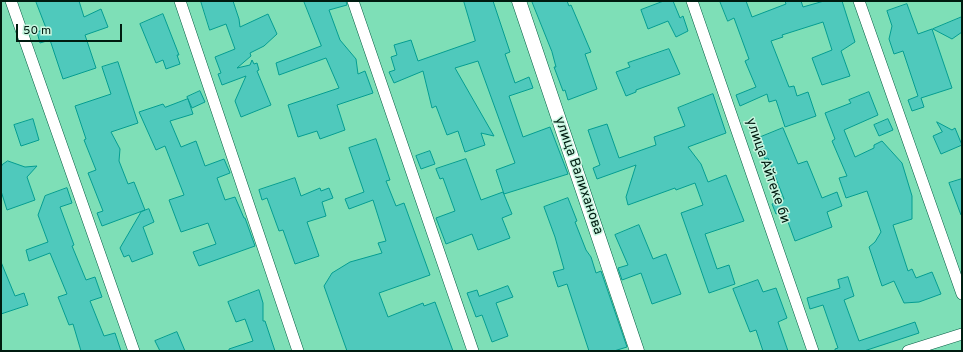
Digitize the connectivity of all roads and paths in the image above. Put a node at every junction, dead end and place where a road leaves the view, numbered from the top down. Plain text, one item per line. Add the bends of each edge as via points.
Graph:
1 (11, 1) edge
2 (180, 1) edge
3 (353, 1) edge
4 (519, 1) edge
5 (692, 1) edge
6 (859, 1) edge
7 (962, 294) edge
8 (962, 334) edge
9 (134, 351) edge
10 (298, 351) edge
11 (473, 351) edge
12 (637, 351) edge
13 (813, 351) edge
14 (908, 351) edge

1 - 9 street
2 - 10 street
3 - 11 street
4 - 12 street, улица Валиханова
5 - 13 street, улица Айтеке би
6 - 7 street
8 - 14 street

